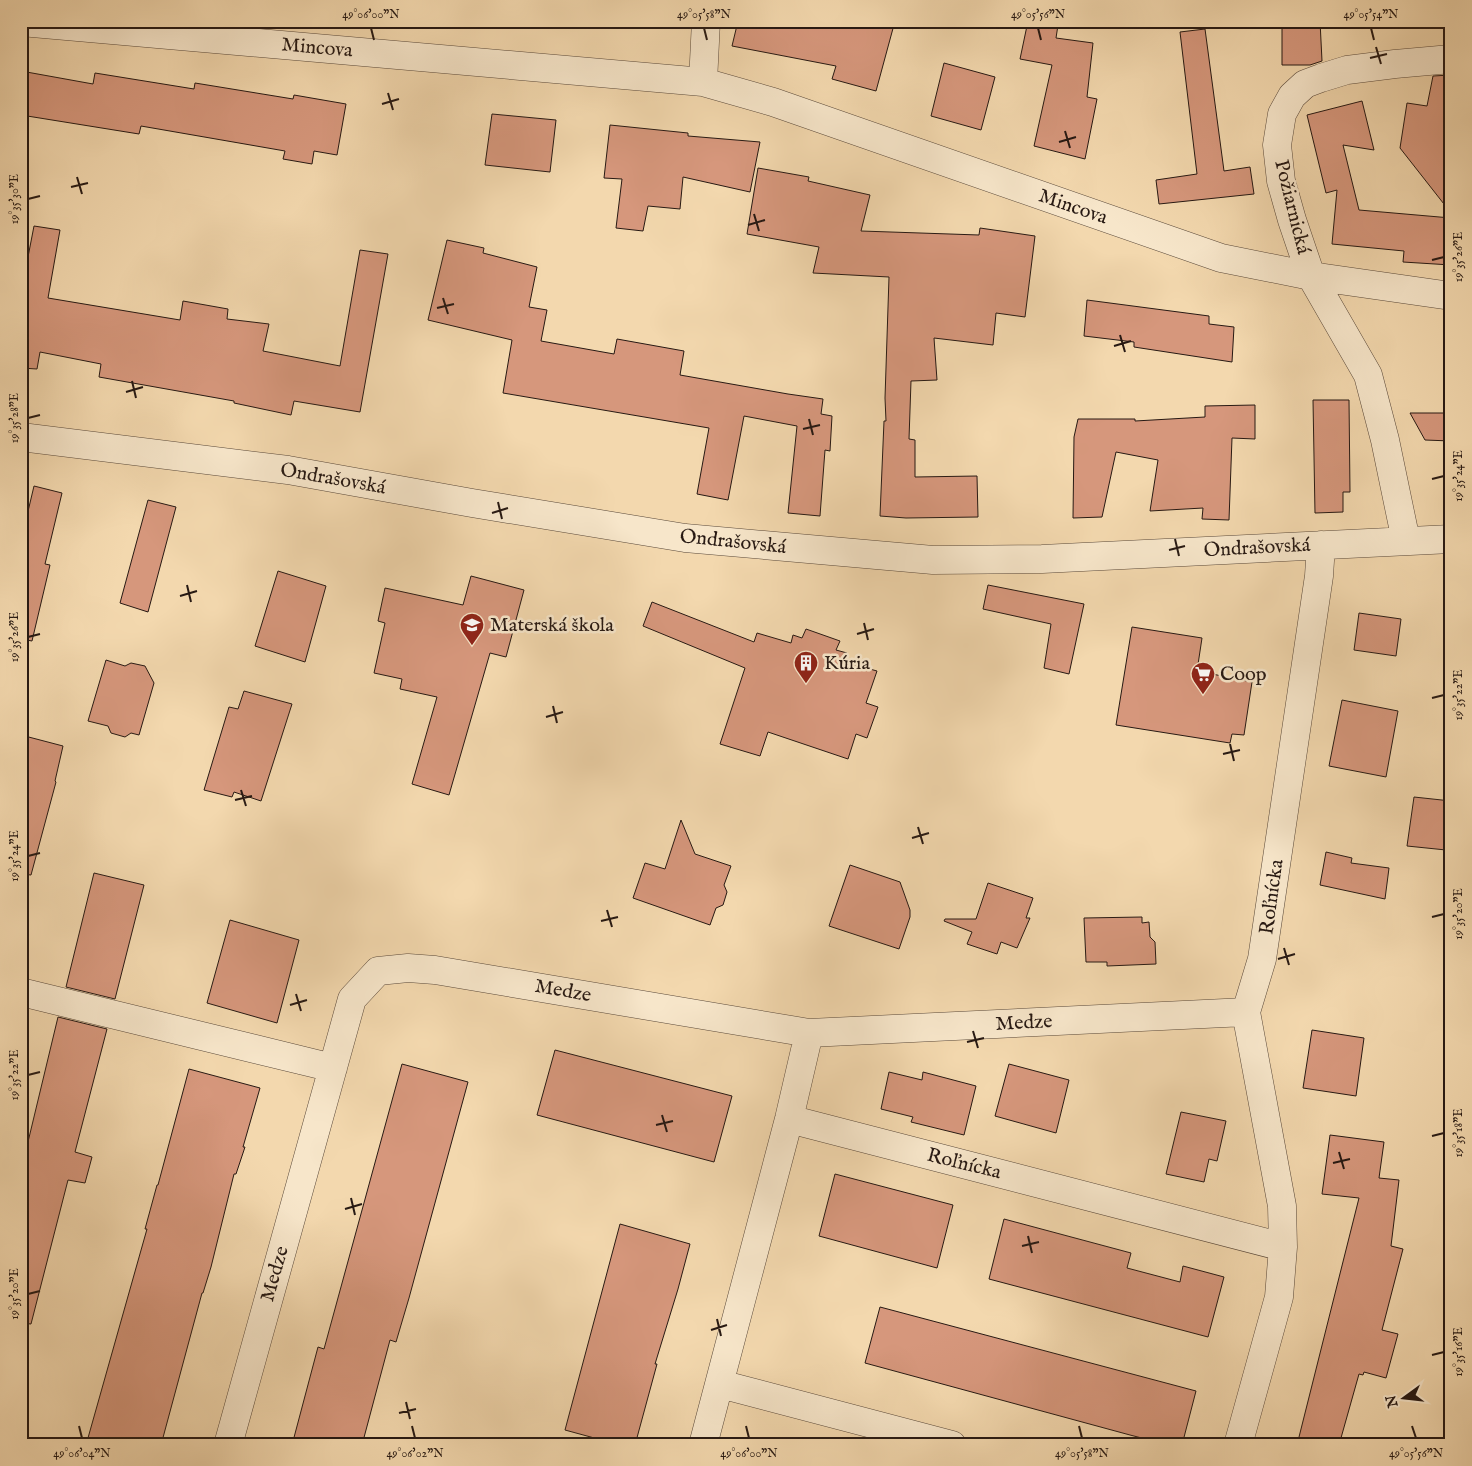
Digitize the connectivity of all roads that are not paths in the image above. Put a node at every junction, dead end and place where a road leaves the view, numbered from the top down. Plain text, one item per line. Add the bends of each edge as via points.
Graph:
1 (706, 21) edge
2 (21, 22) edge
3 (1451, 59) edge
4 (703, 82) junction
5 (1311, 276) junction
6 (1451, 296) edge
7 (21, 437) edge
8 (1451, 539) edge
9 (1406, 541) junction
10 (1321, 545) junction
11 (21, 992) edge
12 (1246, 1012) junction
13 (810, 1033) junction
14 (332, 1068) junction
15 (789, 1119) junction
16 (1283, 1247) junction
17 (720, 1384) junction
18 (228, 1445) edge
19 (703, 1445) edge
20 (952, 1445) edge
21 (1238, 1445) edge

1 - 4 street
2 - 4 street, Mincova
3 - 5 street, Požiarnická via 1347,70 1305,84 1292,96 1282,114 1277,145 1283,189
4 - 5 street, Mincova via 773,102 1221,258
5 - 6 street, Mincova
5 - 9 street, Požiarnická via 1368,375
7 - 10 street, Ondrašovská via 288,470 685,538 933,560 1042,559
8 - 9 street, Ondrašovská
9 - 10 street, Ondrašovská
10 - 12 street, Roľnícka via 1262,959
11 - 14 street
12 - 13 street, Medze
12 - 16 street, Roľnícka via 1282,1206
13 - 14 street, Medze via 408,968 378,971 352,999
13 - 15 street
14 - 18 street, Medze
15 - 16 street, Roľnícka
15 - 17 street
16 - 21 street, Roľnícka via 1279,1297
17 - 19 street
17 - 20 street

